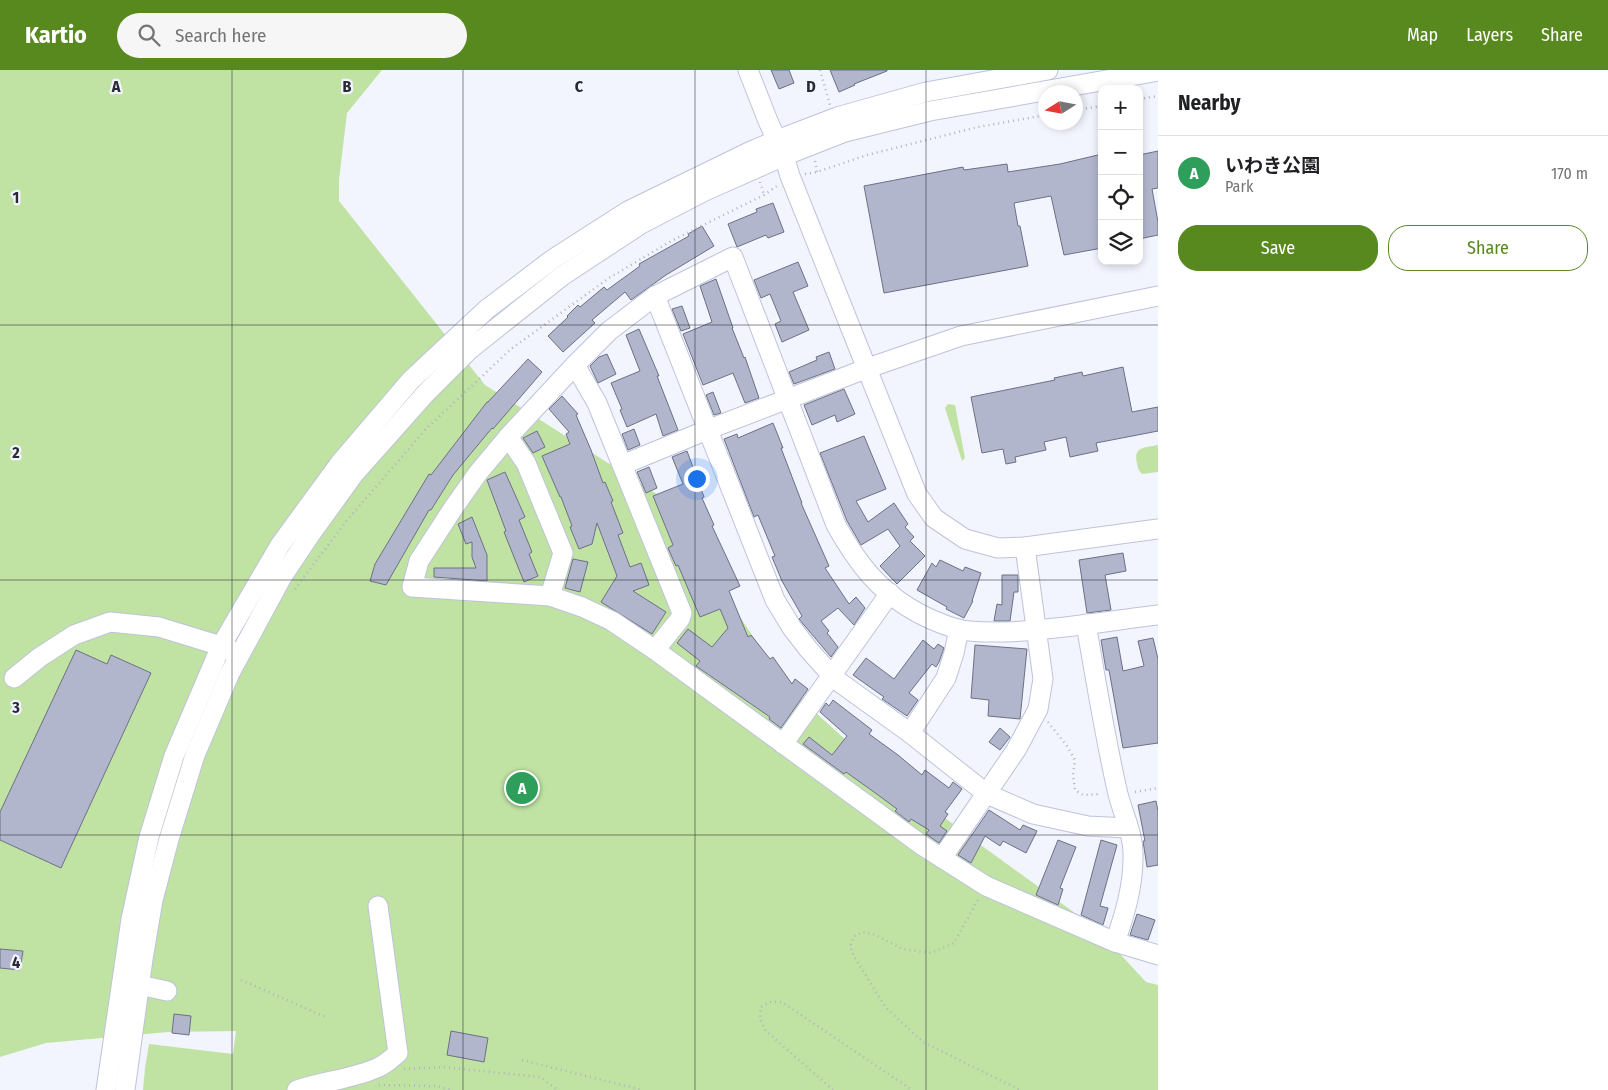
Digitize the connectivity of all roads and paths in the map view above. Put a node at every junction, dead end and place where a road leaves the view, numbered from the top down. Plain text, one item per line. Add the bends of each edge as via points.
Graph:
1 (748, 70) edge
2 (820, 70) edge
3 (1048, 70) edge
4 (1158, 71) edge
5 (1158, 96) edge
6 (1143, 98) edge
7 (1098, 107) edge
8 (1083, 109) edge
9 (837, 117) junction
10 (781, 148) junction
11 (654, 296) junction
12 (1158, 296) edge
13 (575, 365) junction
14 (868, 368) junction
15 (788, 399) junction
16 (707, 430) junction
17 (508, 437) junction
18 (622, 465) junction
19 (1158, 529) edge
20 (1025, 547) junction
21 (890, 593) junction
22 (550, 596) junction
23 (1158, 615) edge
24 (1086, 624) junction
25 (959, 629) junction
26 (1037, 631) junction
27 (221, 646) junction
28 (655, 650) junction
29 (240, 655) junction
30 (832, 675) junction
31 (14, 678) dead end
32 (1038, 709) junction
33 (910, 733) junction
34 (783, 744) junction
35 (1158, 788) edge
36 (1118, 792) junction
37 (986, 794) junction
38 (1128, 828) junction
39 (942, 858) junction
40 (986, 886) junction
41 (378, 906) dead end
42 (1115, 942) junction
43 (1158, 954) edge
44 (241, 980) dead end
45 (139, 986) junction
46 (166, 991) dead end
47 (328, 1018) dead end
48 (522, 1060) dead end
49 (397, 1070) dead end
50 (379, 1085) dead end
51 (106, 1090) edge
52 (125, 1090) edge
53 (296, 1090) edge
54 (452, 1090) edge
55 (558, 1090) edge
56 (642, 1090) edge
57 (833, 1090) edge
58 (912, 1090) edge
59 (1020, 1090) edge

1 - 10 street
2 - 9 path via 831,108
3 - 9 street via 926,92
4 - 10 street via 930,111
5 - 6 path
7 - 8 path
9 - 10 street
10 - 14 street
10 - 27 street via 628,211 552,259 487,309 411,380 340,463 280,545
10 - 29 street via 641,224 562,276 469,350 354,474 282,577
11 - 13 street
11 - 15 street via 733,257
11 - 16 street
12 - 14 street via 961,336
13 - 17 street
13 - 18 street via 597,403
14 - 15 street
14 - 20 street via 917,494 934,518 965,539 998,548
15 - 16 street
15 - 21 street via 836,525 853,554
16 - 18 street
16 - 30 street via 775,600 792,628
17 - 22 street via 526,463 563,553
17 - 22 street via 442,524 419,561 412,587
18 - 28 street via 682,613
19 - 20 street
20 - 26 street
21 - 25 street via 918,613
21 - 30 street
22 - 28 street via 582,606 612,621
23 - 24 street
24 - 26 street
24 - 36 street
25 - 26 street
25 - 33 street via 946,678
26 - 32 street via 1043,679
27 - 29 street
27 - 31 street via 159,627 110,622 74,635
27 - 51 street via 174,756 149,837 130,919
28 - 34 street
29 - 45 street via 195,755 178,806 154,900
30 - 33 street
30 - 34 street
32 - 36 path via 1075,760 1074,790 1083,795
32 - 37 street via 1016,750
33 - 37 street
34 - 39 street
35 - 36 path
36 - 38 street
37 - 38 street via 1032,814 1088,826
37 - 39 street
38 - 42 street via 1134,854 1132,880 1126,912
39 - 40 street
40 - 42 street
40 - 59 path via 954,943 931,953 902,949 863,932 854,936 850,947 886,1008 923,1042
41 - 53 street via 398,1053 382,1067
42 - 43 street
44 - 47 path
45 - 46 street
45 - 52 street
48 - 56 path
49 - 55 path via 443,1067 540,1077
50 - 54 path via 436,1086
57 - 58 path via 766,1030 760,1019 761,1007 770,1002 782,1002

